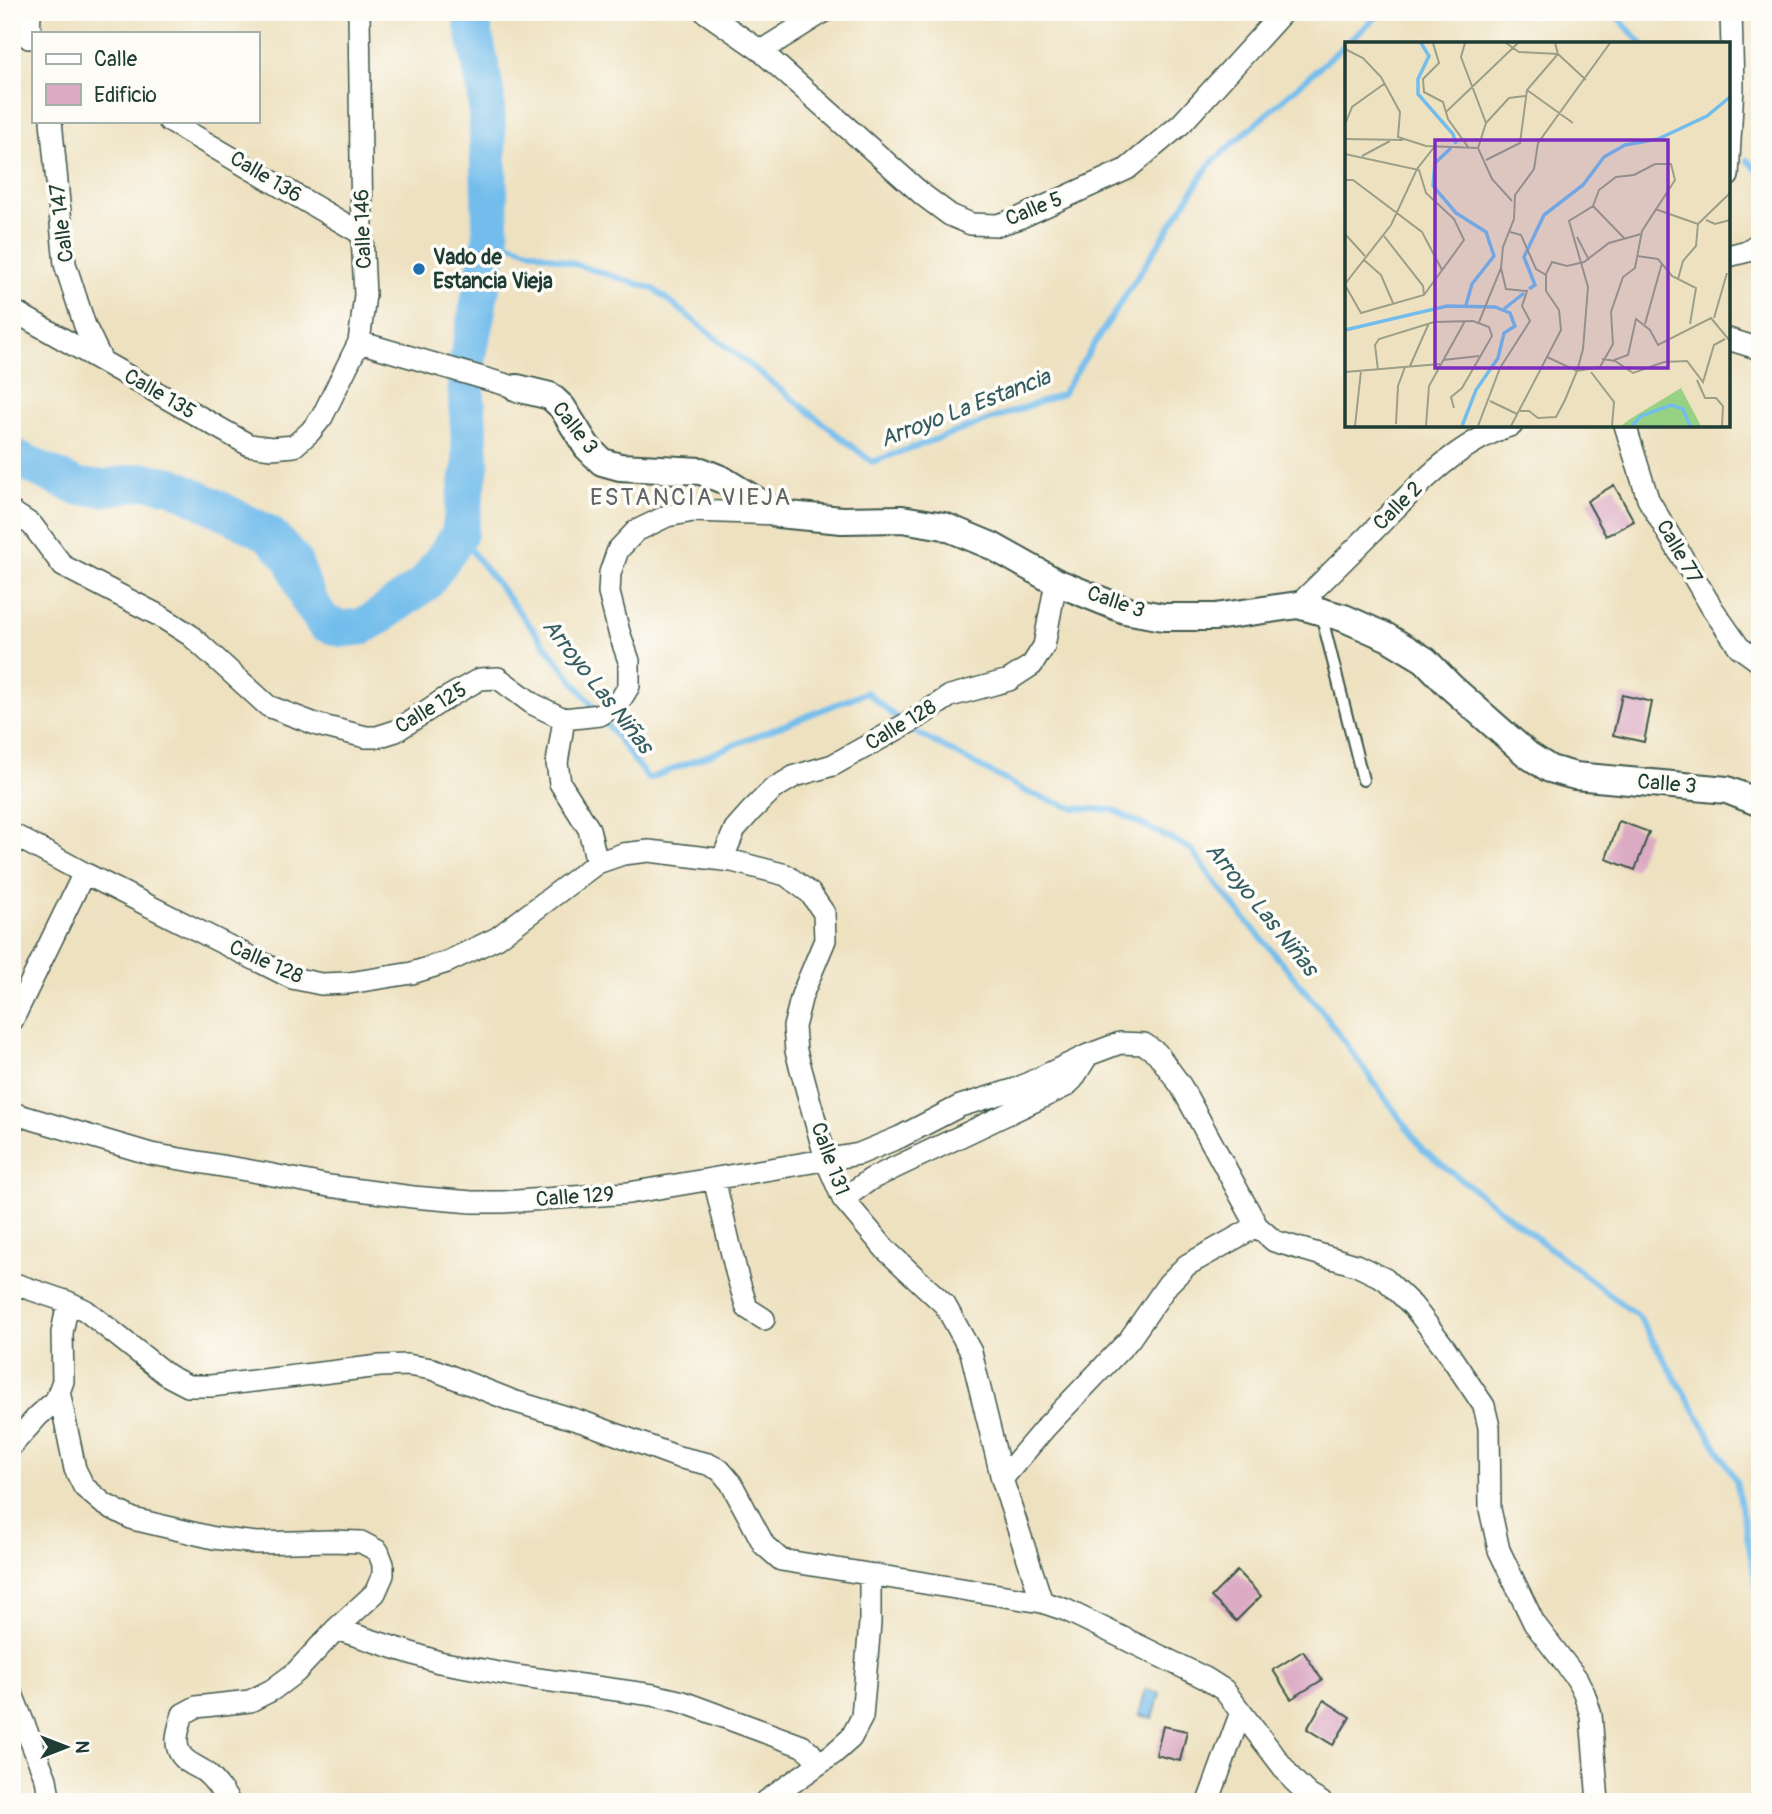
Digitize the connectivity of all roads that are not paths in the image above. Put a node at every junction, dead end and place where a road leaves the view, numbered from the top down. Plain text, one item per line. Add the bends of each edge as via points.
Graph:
1 (30, 12) edge
2 (359, 12) edge
3 (705, 12) edge
4 (823, 12) edge
5 (1283, 12) edge
6 (1731, 12) edge
7 (25, 36) edge
8 (761, 51) junction
9 (51, 122) edge
10 (171, 122) edge
11 (1730, 140) edge
12 (362, 234) junction
13 (1760, 242) edge
14 (1730, 256) edge
15 (12, 310) edge
16 (1730, 340) edge
17 (359, 342) junction
18 (1760, 349) edge
19 (102, 361) junction
20 (517, 388) joint
21 (1506, 427) edge
22 (1626, 427) edge
23 (310, 432) joint
24 (12, 512) edge
25 (778, 514) junction
26 (1056, 582) junction
27 (1309, 609) junction
28 (1760, 662) edge
29 (564, 719) junction
30 (1363, 780) dead end
31 (1760, 803) edge
32 (12, 834) edge
33 (722, 860) junction
34 (597, 863) junction
35 (84, 873) junction
36 (12, 1021) edge
37 (1088, 1055) junction
38 (12, 1113) edge
39 (826, 1160) junction
40 (714, 1179) junction
41 (843, 1199) junction
42 (1257, 1226) junction
43 (12, 1283) edge
44 (68, 1302) junction
45 (764, 1319) dead end
46 (59, 1391) junction
47 (12, 1446) edge
48 (1002, 1479) junction
49 (870, 1575) junction
50 (1042, 1602) junction
51 (337, 1629) junction
52 (12, 1694) edge
53 (1241, 1712) junction
54 (819, 1764) junction
55 (50, 1802) edge
56 (229, 1802) edge
57 (765, 1802) edge
58 (1208, 1802) edge
59 (1321, 1802) edge
60 (1598, 1802) edge

1 - 7 street
2 - 12 street, Calle 146
3 - 8 street, Calle 5
4 - 8 street
5 - 8 street, Calle 5 via 1181,124 1127,169 997,225 971,224 950,215
6 - 11 street
9 - 19 street, Calle 147 via 65,264
10 - 12 street, Calle 136
12 - 17 street, Calle 146 via 365,295
13 - 14 street
15 - 19 street, Calle 135
16 - 18 street
17 - 20 street
17 - 23 street, Calle 146
19 - 23 street, Calle 135 via 249,445 294,446
20 - 25 street, Calle 3 via 550,396 602,462 701,471
21 - 27 street, Calle 2 via 1468,446 1422,482
22 - 28 street, Calle 77 via 1648,499 1718,618 1739,647
24 - 29 street, Calle 125 via 32,525 62,566 190,635 268,706 318,725 377,737 396,731 480,679 498,678 533,704
25 - 26 street, Calle 3 via 902,519 944,526 992,546
25 - 29 street via 693,511 667,516 636,531 618,550 609,593 629,661 629,686 618,704 600,715
26 - 27 street, Calle 3 via 1125,610 1163,617
26 - 33 street, Calle 128 via 1044,646 1032,665 1009,680 950,696 833,765 795,776 773,789 735,829
27 - 30 lane
27 - 31 street, Calle 3 via 1344,618 1425,660 1528,755 1550,769 1575,776 1727,790
29 - 34 street via 557,763 561,783 589,829
32 - 35 street, Calle 128
33 - 34 street, Calle 131 via 649,851
33 - 39 street, Calle 131 via 786,875 810,893 824,913 825,940 794,1027 796,1051
34 - 35 street, Calle 128 via 497,938 447,962 412,973 321,984 292,978
35 - 36 street
37 - 39 street, Calle 129 via 1016,1089 960,1106 859,1154
37 - 41 street via 1066,1086 871,1179
37 - 42 street, Calle 129 via 1120,1043 1144,1044 1157,1053 1181,1086
38 - 40 street, Calle 129 via 151,1154 413,1197 503,1202 629,1193
39 - 40 street, Calle 129
39 - 41 street, Calle 131
40 - 45 street via 747,1308
41 - 48 street, Calle 131 via 886,1250 945,1305 971,1352
42 - 48 street via 1187,1265 1129,1340
42 - 60 street via 1274,1241 1356,1265 1385,1279 1413,1306 1485,1405 1490,1509 1499,1550 1534,1623 1584,1693 1591,1715
43 - 44 street
44 - 46 street
44 - 49 street via 86,1310 167,1375 188,1385 380,1366 432,1369 513,1401 708,1464 731,1483 764,1545 780,1560
46 - 47 street
46 - 51 street via 75,1468 85,1487 123,1514 214,1538 256,1543 361,1542 378,1551 383,1575 375,1593
48 - 50 street, Calle 131
49 - 50 street
49 - 54 street via 862,1717 851,1738
50 - 53 street via 1205,1678 1224,1690
51 - 54 street via 439,1662 683,1702 802,1746
51 - 56 street via 272,1690 250,1702 196,1707 183,1714 177,1751 214,1780
52 - 55 street via 46,1779
53 - 58 street
53 - 59 street via 1293,1780
54 - 57 street

